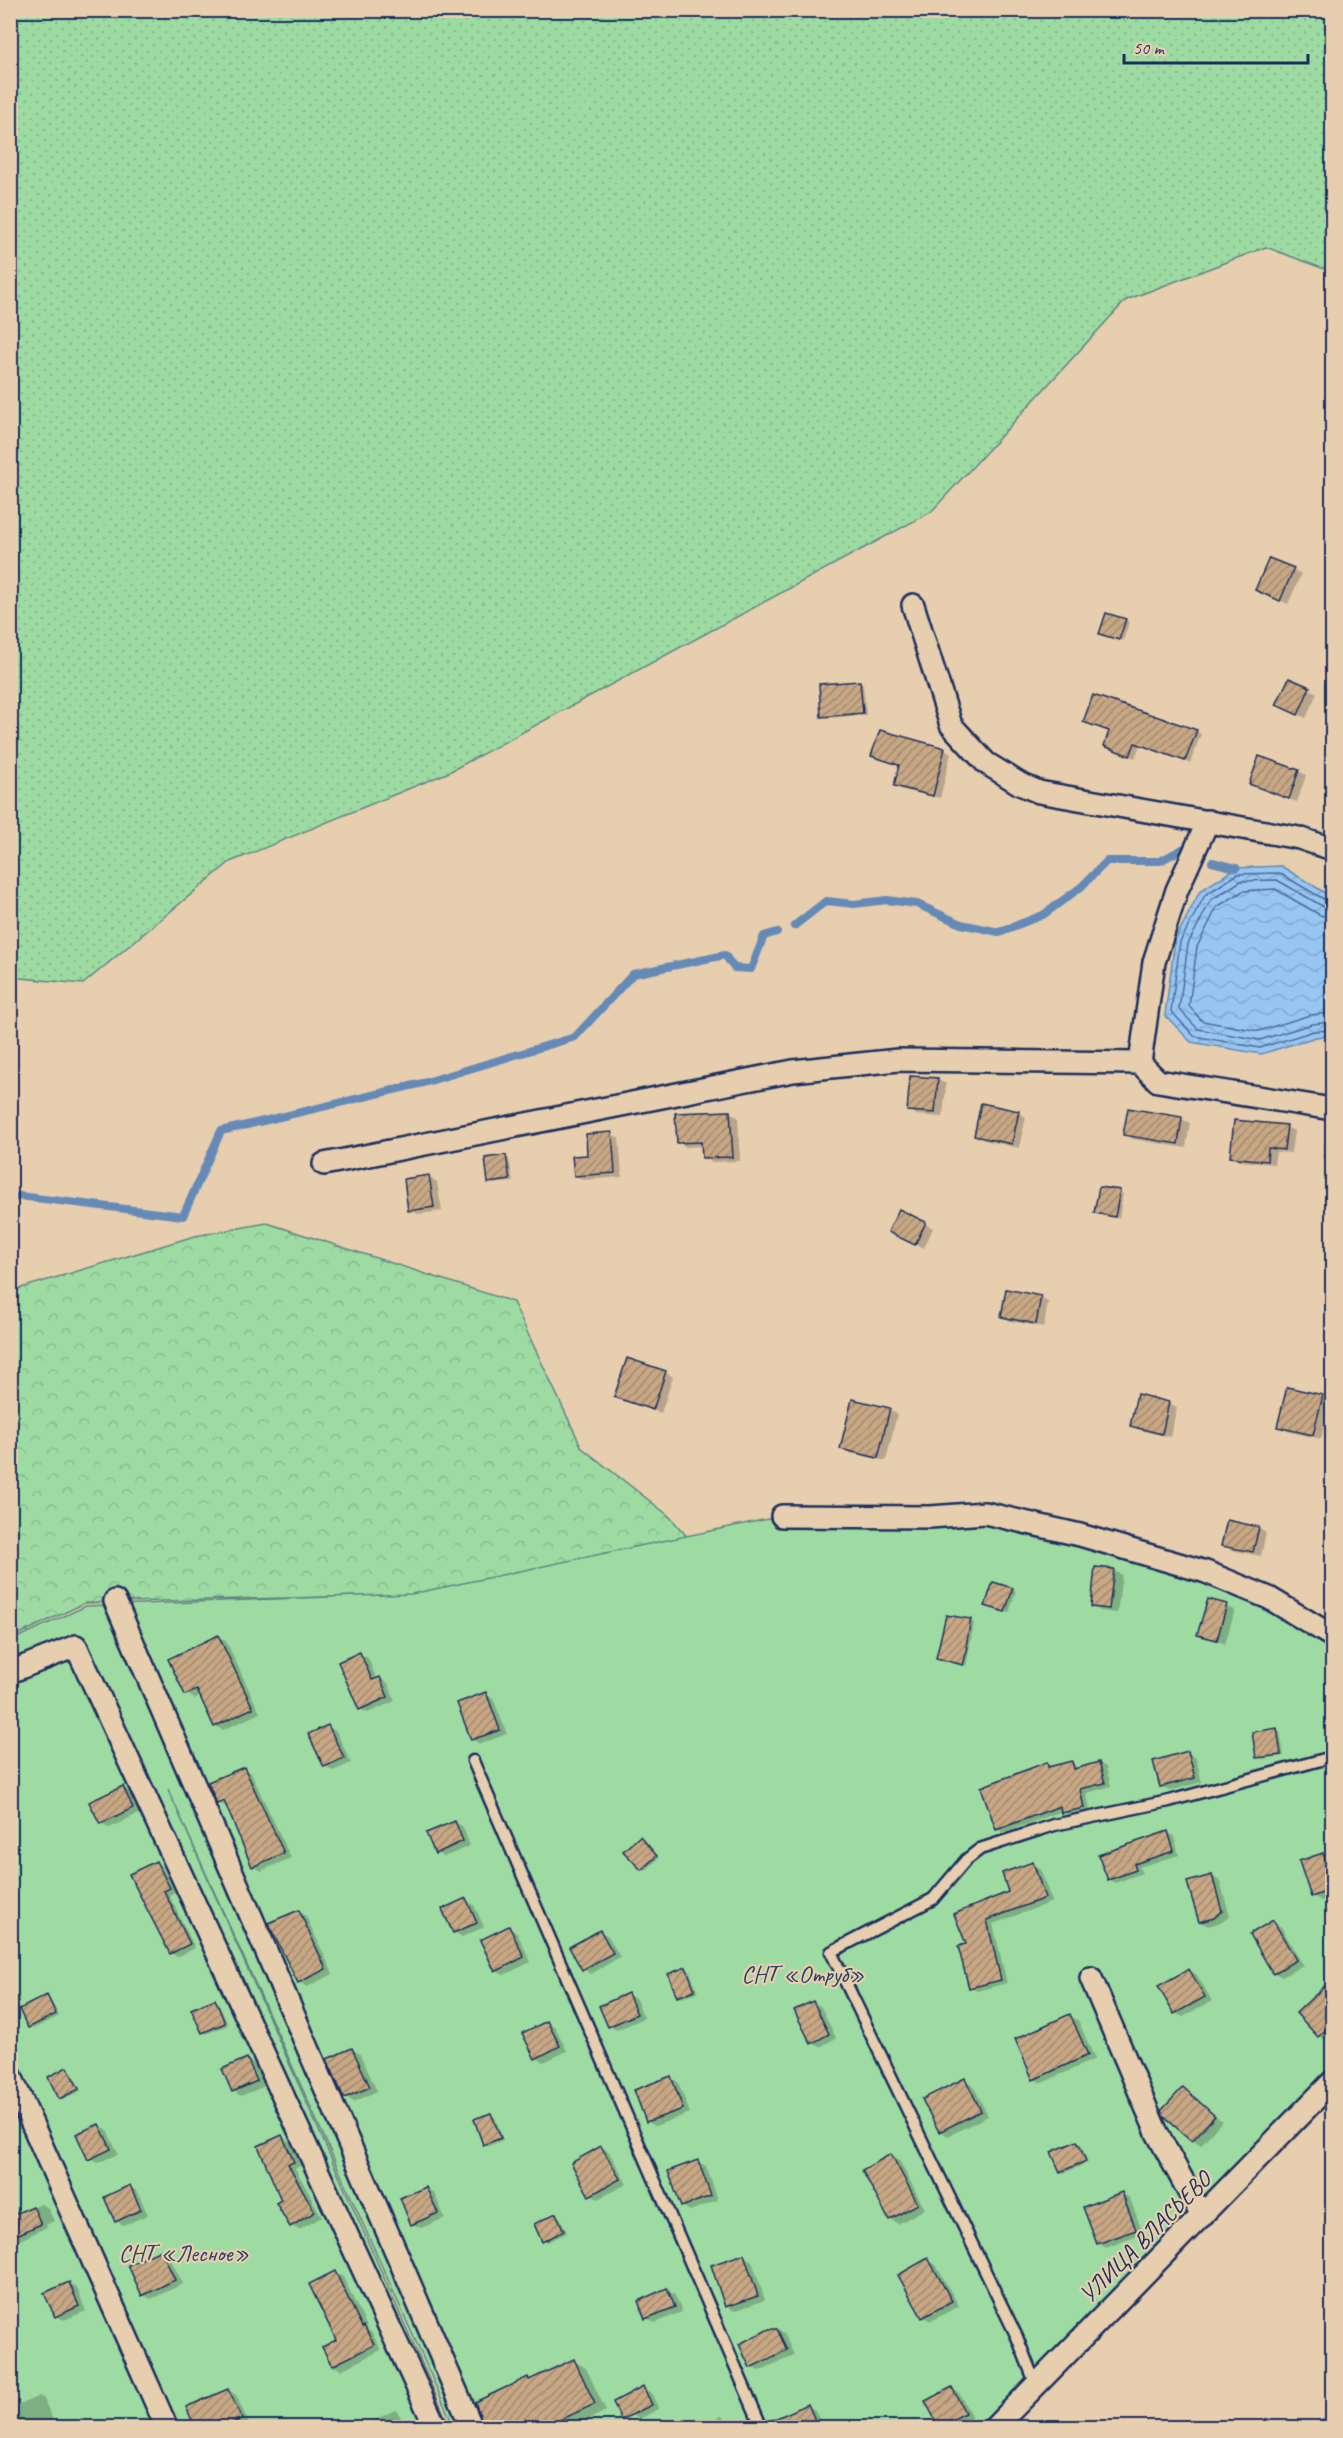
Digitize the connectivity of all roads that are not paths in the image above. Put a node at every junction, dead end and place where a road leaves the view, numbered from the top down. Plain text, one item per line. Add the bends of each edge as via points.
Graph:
1 (913, 605) dead end
2 (1208, 821) junction
3 (1332, 849) edge
4 (1140, 1063) junction
5 (1332, 1109) edge
6 (324, 1164) dead end
7 (782, 1516) dead end
8 (115, 1602) dead end
9 (1332, 1636) edge
10 (10, 1672) edge
11 (1332, 1757) edge
12 (473, 1761) dead end
13 (1090, 1978) dead end
14 (10, 2074) edge
15 (1332, 2082) edge
16 (1202, 2216) junction
17 (1036, 2385) junction
18 (167, 2427) edge
19 (436, 2427) edge
20 (472, 2427) edge
21 (762, 2427) edge
22 (994, 2427) edge

1 - 2 street via 951,725 986,763 1039,792
2 - 3 street via 1299,838
2 - 4 street via 1177,890 1154,962
4 - 5 street via 1158,1081
4 - 6 street via 898,1060 793,1071
7 - 9 street via 930,1517 985,1513 1080,1534 1206,1572 1269,1598
8 - 20 street
10 - 19 street via 76,1646
11 - 17 lane via 1169,1801 1053,1825 980,1849 933,1899 831,1952 1017,2337
12 - 21 lane
13 - 16 street via 1157,2133
14 - 18 street
15 - 16 street, УЛИЦА ВЛАСЬЕВО
16 - 17 street, УЛИЦА ВЛАСЬЕВО
17 - 22 street, УЛИЦА ВЛАСЬЕВО

